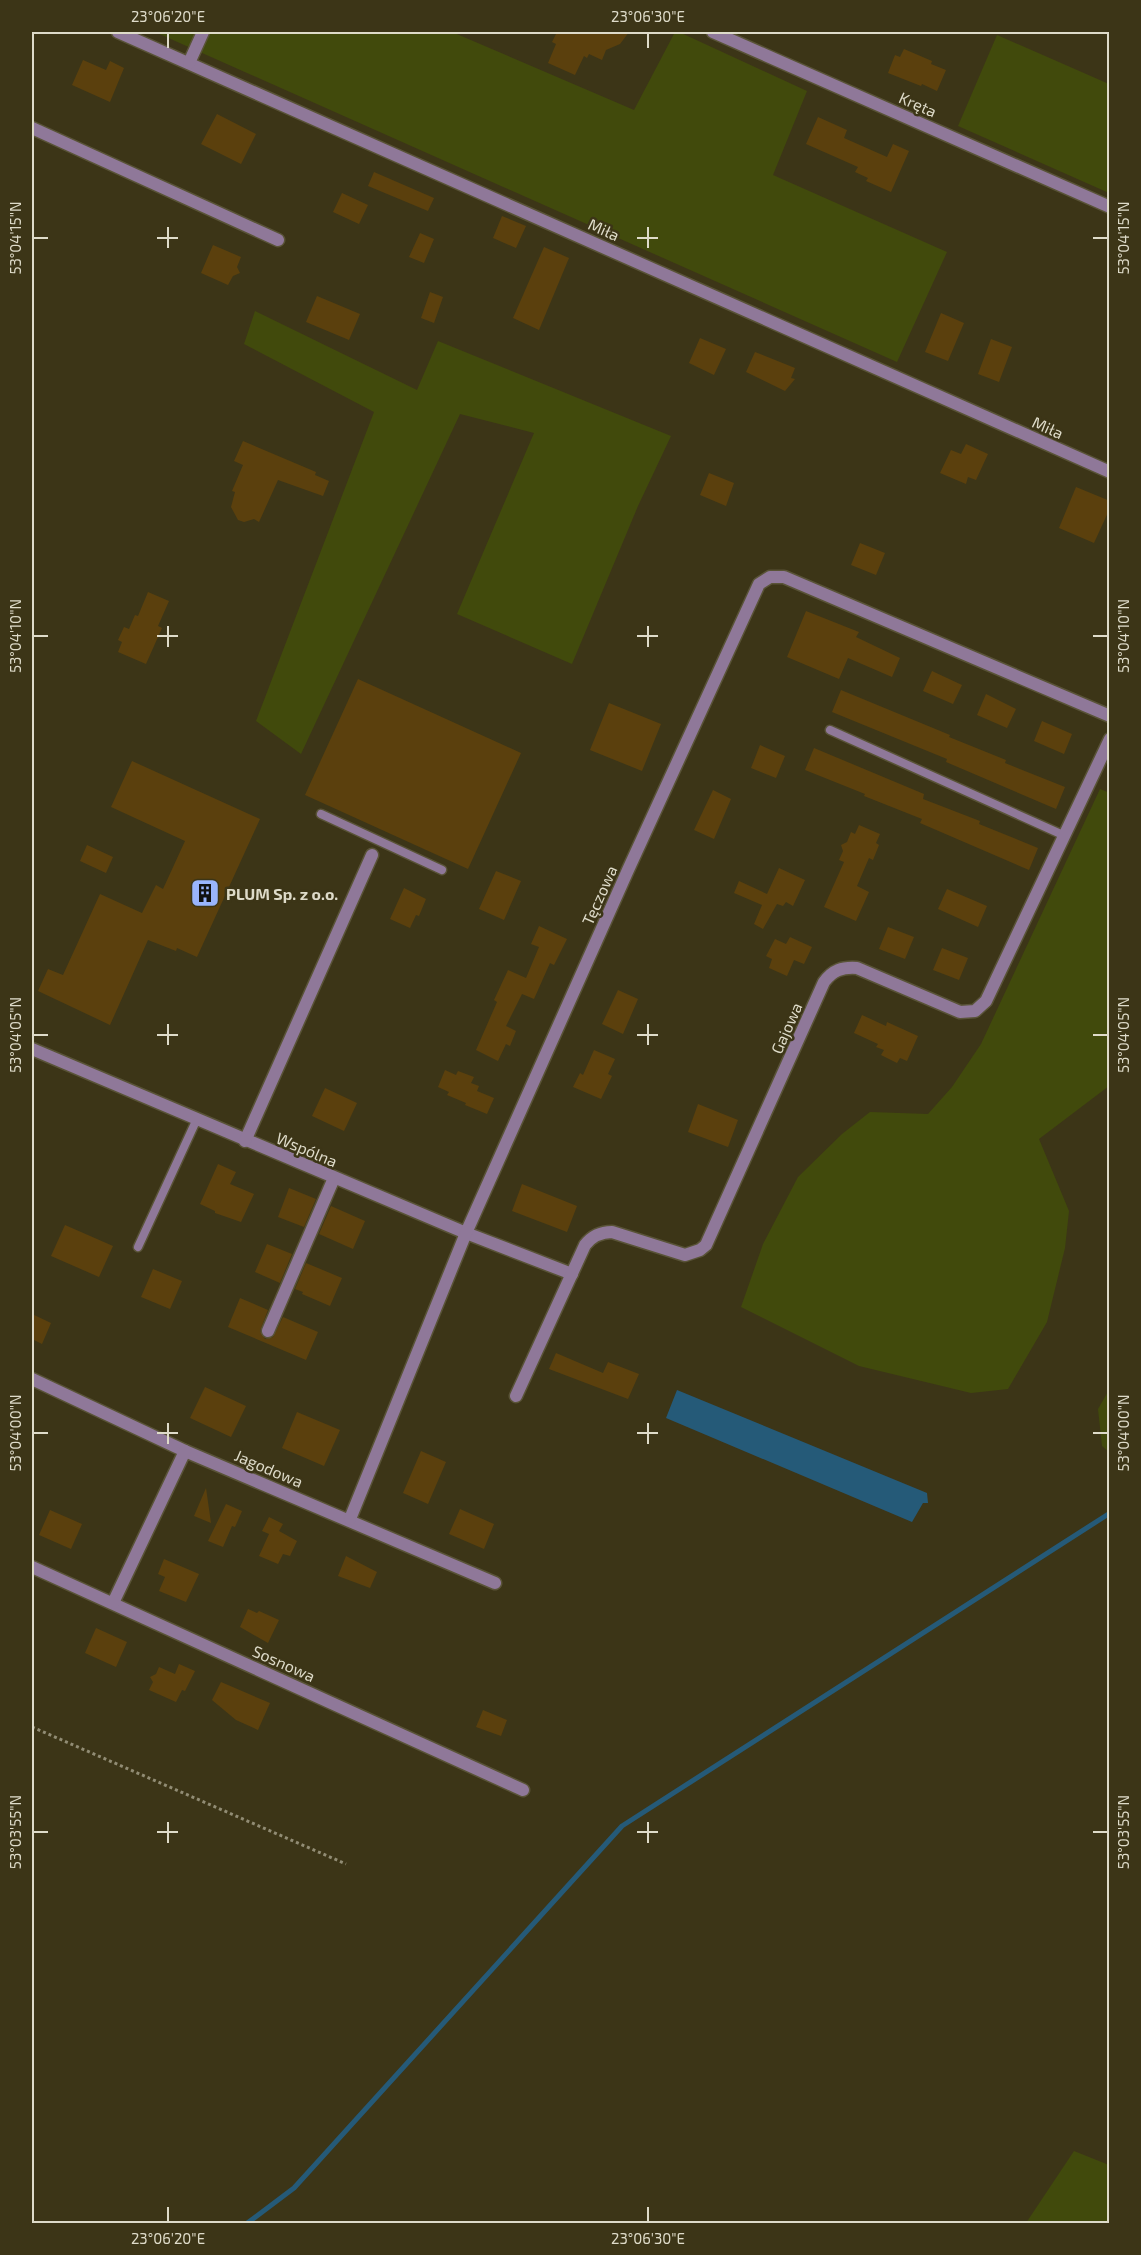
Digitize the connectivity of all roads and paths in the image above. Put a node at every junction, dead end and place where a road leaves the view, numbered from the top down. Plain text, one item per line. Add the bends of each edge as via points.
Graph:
1 (118, 32) edge
2 (203, 32) edge
3 (713, 32) edge
4 (189, 63) junction
5 (32, 128) edge
6 (1110, 207) edge
7 (278, 240) dead end
8 (1110, 472) edge
9 (1110, 716) edge
10 (830, 730) dead end
11 (1110, 739) edge
12 (321, 814) dead end
13 (1063, 835) junction
14 (379, 841) junction
15 (372, 855) joint
16 (442, 870) dead end
17 (32, 1049) edge
18 (196, 1120) junction
19 (245, 1141) junction
20 (334, 1178) junction
21 (466, 1233) junction
22 (138, 1246) dead end
23 (572, 1274) junction
24 (268, 1331) dead end
25 (32, 1380) edge
26 (516, 1396) dead end
27 (185, 1450) junction
28 (351, 1520) junction
29 (32, 1567) edge
30 (495, 1583) dead end
31 (113, 1603) junction
32 (32, 1727) edge
33 (523, 1790) dead end
34 (346, 1864) dead end

1 - 4 street, Miła
2 - 4 street
3 - 6 street, Kręta
4 - 8 street, Miła
5 - 7 street
9 - 21 street, Tęczowa via 783,577 770,577 759,584
10 - 13 lane
11 - 13 street, Gajowa
12 - 14 lane
13 - 23 street, Gajowa via 981,1007 960,1012 857,968 838,969 824,982 706,1245 685,1255 604,1232 585,1245
14 - 15 lane
14 - 16 lane
15 - 19 street
17 - 18 street, Wspólna
18 - 19 street, Wspólna
18 - 22 lane
19 - 20 street, Wspólna
20 - 21 street, Wspólna
20 - 24 street
21 - 23 street, Wspólna
21 - 28 street, Tęczowa
23 - 26 street, Gajowa
25 - 27 street, Jagodowa
27 - 28 street, Jagodowa
27 - 31 street
28 - 30 street, Jagodowa
29 - 31 street, Sosnowa
31 - 33 street, Sosnowa
32 - 34 path

